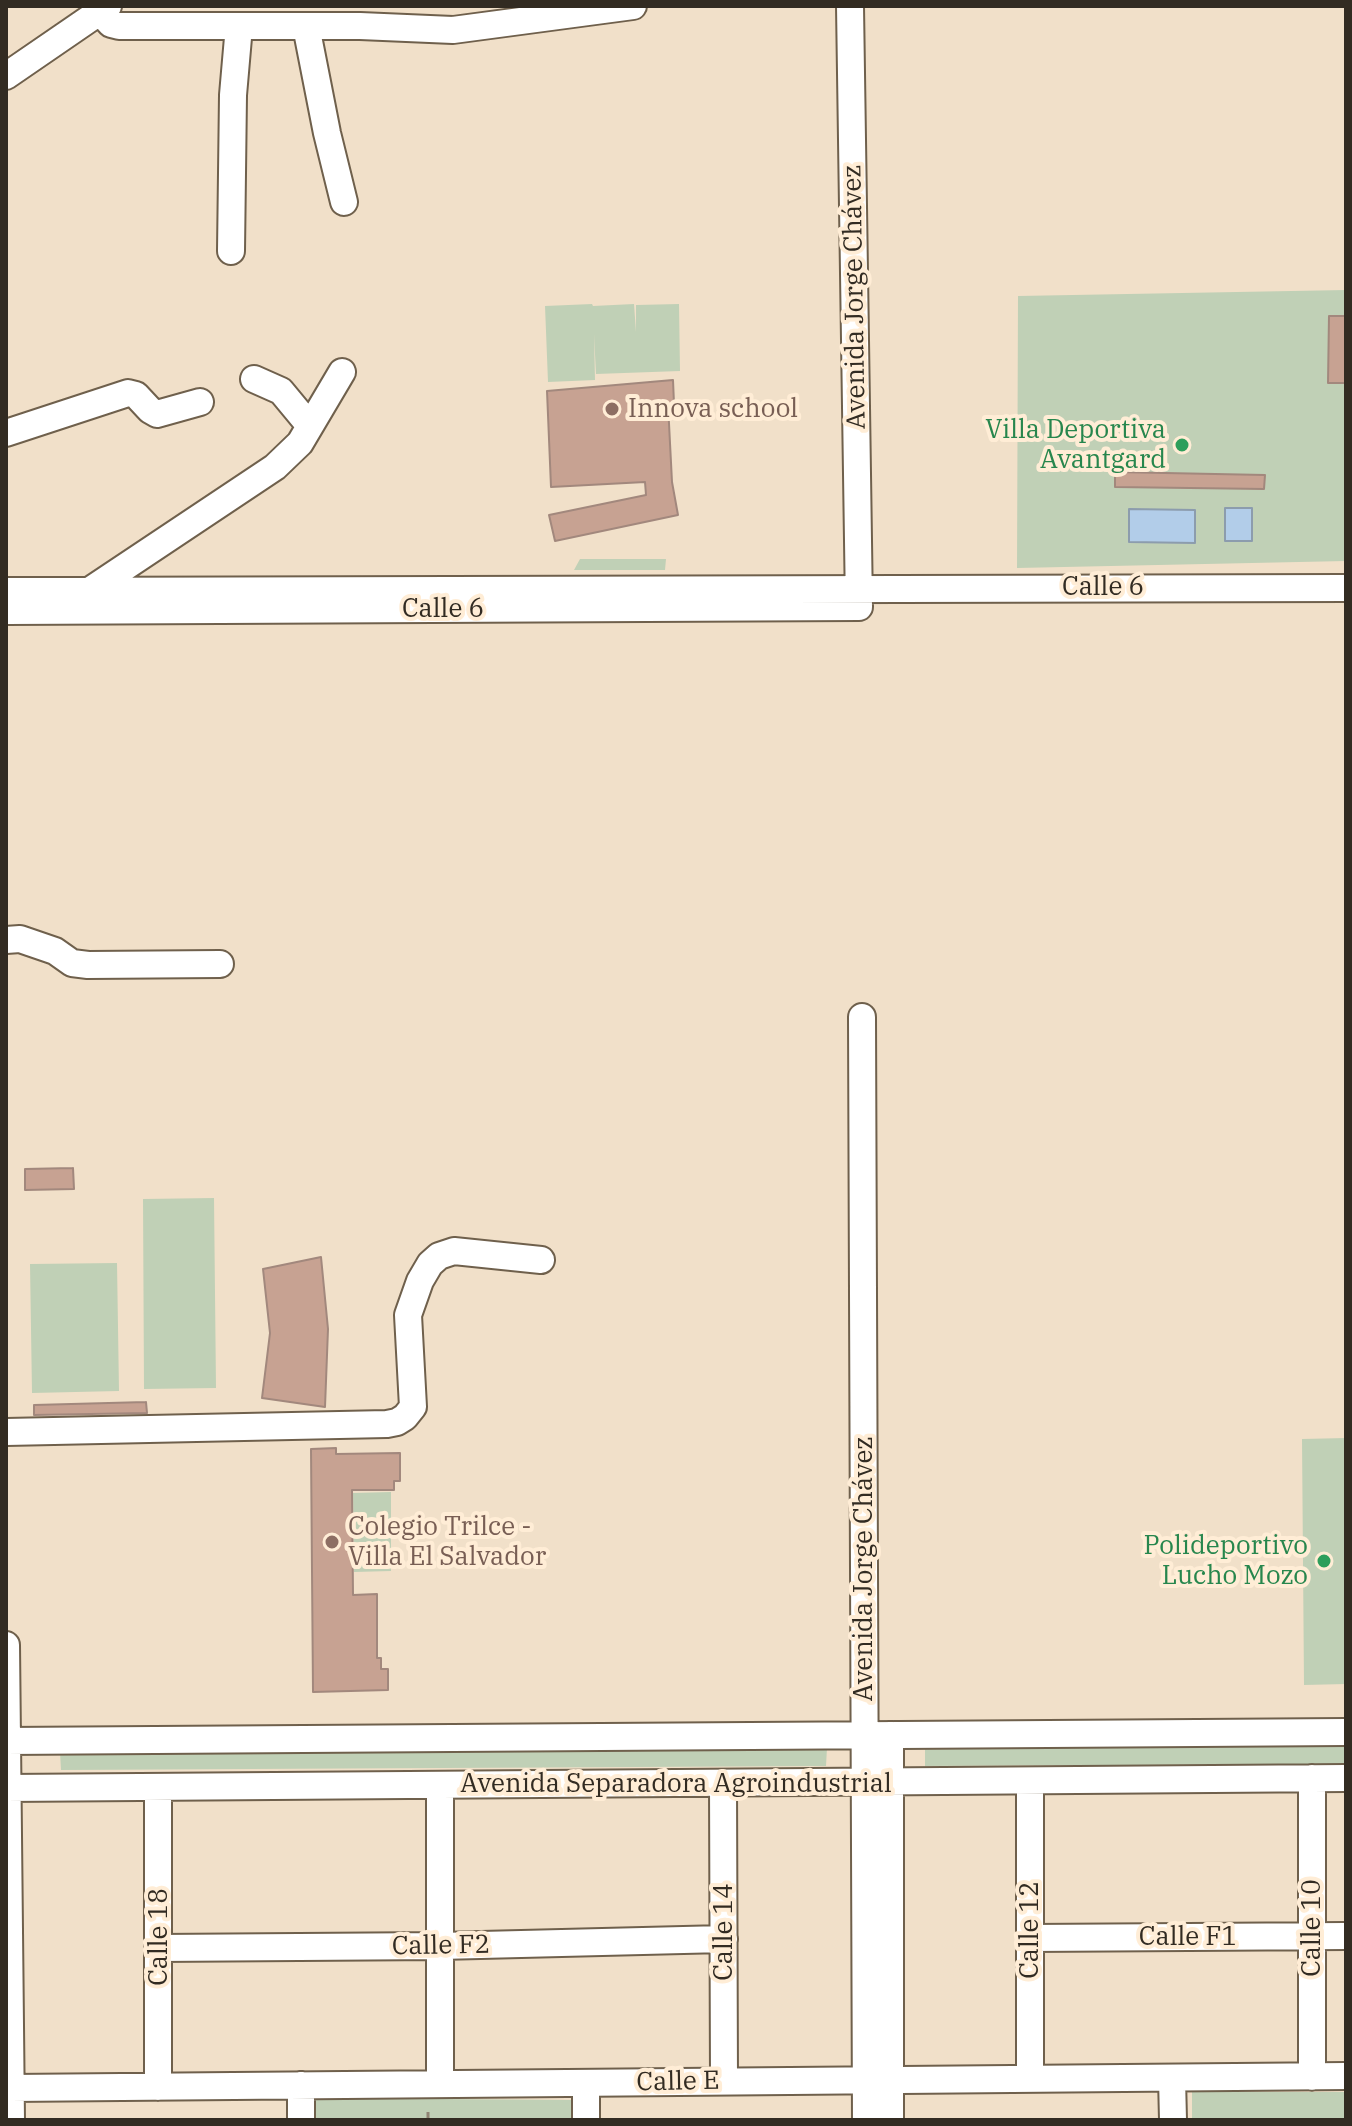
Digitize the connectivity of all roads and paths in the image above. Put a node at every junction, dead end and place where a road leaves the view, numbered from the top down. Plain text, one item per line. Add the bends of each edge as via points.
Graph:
1 (633, 6) edge
2 (850, 6) edge
3 (104, 9) edge
4 (239, 26) junction
5 (306, 26) junction
6 (6, 76) edge
7 (344, 202) dead end
8 (231, 251) dead end
9 (342, 372) dead end
10 (254, 379) dead end
11 (200, 402) dead end
12 (310, 426) junction
13 (6, 433) edge
14 (859, 587) junction
15 (1346, 588) edge
16 (6, 591) edge
17 (89, 591) junction
18 (120, 600) junction
19 (51, 601) junction
20 (6, 611) edge
21 (6, 940) edge
22 (220, 964) dead end
23 (862, 1017) dead end
24 (541, 1260) dead end
25 (6, 1432) edge
26 (6, 1645) edge
27 (1346, 1732) edge
28 (878, 1735) junction
29 (6, 1741) edge
30 (1312, 1778) junction
31 (1346, 1778) edge
32 (1030, 1781) junction
33 (878, 1782) junction
34 (723, 1784) junction
35 (440, 1786) junction
36 (6, 1788) edge
37 (158, 1788) junction
38 (1312, 1936) junction
39 (1346, 1936) edge
40 (1030, 1938) junction
41 (724, 1939) junction
42 (440, 1946) junction
43 (158, 1948) junction
44 (1346, 2076) edge
45 (1312, 2077) junction
46 (1172, 2078) junction
47 (1030, 2079) junction
48 (878, 2080) junction
49 (724, 2081) junction
50 (586, 2083) junction
51 (440, 2084) junction
52 (301, 2085) junction
53 (158, 2087) junction
54 (11, 2088) junction
55 (11, 2120) edge
56 (301, 2120) edge
57 (586, 2120) edge
58 (866, 2120) edge
59 (890, 2120) edge
60 (1173, 2120) edge

1 - 5 street via 453,30
2 - 14 street, Avenida Jorge Chávez
3 - 4 street via 111,24 119,26
3 - 6 street
4 - 5 street
4 - 8 street
5 - 7 street
9 - 12 street
10 - 12 street via 281,391
11 - 13 street via 157,414 128,393
12 - 17 street via 275,467
14 - 15 street, Calle 6
14 - 18 street, Calle 6 via 725,598
16 - 19 street, Calle 6
17 - 18 street, Calle 6
17 - 19 street, Calle 6
18 - 19 street, Calle 6
19 - 20 street, Calle 6
21 - 22 street via 20,939 88,965
23 - 28 street, Avenida Jorge Chávez
24 - 25 street via 454,1251 430,1264 408,1315 413,1407 397,1422
26 - 29 street
27 - 28 street, Avenida Separadora Agroindustrial
28 - 29 street, Avenida Separadora Agroindustrial
28 - 33 street, Avenida Jorge Chávez
29 - 36 street
30 - 31 street, Avenida Separadora Agroindustrial
30 - 32 street, Avenida Separadora Agroindustrial
30 - 38 street, Calle 10
32 - 33 street, Avenida Separadora Agroindustrial
32 - 40 street, Calle 12
33 - 34 street, Avenida Separadora Agroindustrial
33 - 48 street, Avenida Jorge Chávez
34 - 35 street, Avenida Separadora Agroindustrial
34 - 41 street, Calle 14
35 - 37 street, Avenida Separadora Agroindustrial
35 - 42 street
36 - 37 street, Avenida Separadora Agroindustrial
36 - 54 street
37 - 43 street, Calle 18
38 - 39 street, Calle F1
38 - 40 street, Calle F1
38 - 45 street, Calle 10
40 - 47 street, Calle 12
41 - 42 street, Calle F2
41 - 49 street, Calle 14
42 - 43 street, Calle F2
42 - 51 street
43 - 53 street, Calle 18
44 - 45 street, Calle E
45 - 46 street, Calle E
46 - 47 street, Calle E
46 - 60 street
47 - 48 street, Calle E
48 - 49 street, Calle E
48 - 58 street, Avenida Jorge Chávez
48 - 59 street, Avenida Jorge Chávez
49 - 50 street, Calle E
50 - 51 street, Calle E
50 - 57 street
51 - 52 street, Calle E
52 - 53 street, Calle E
52 - 56 street
53 - 54 street, Calle E
54 - 55 street

